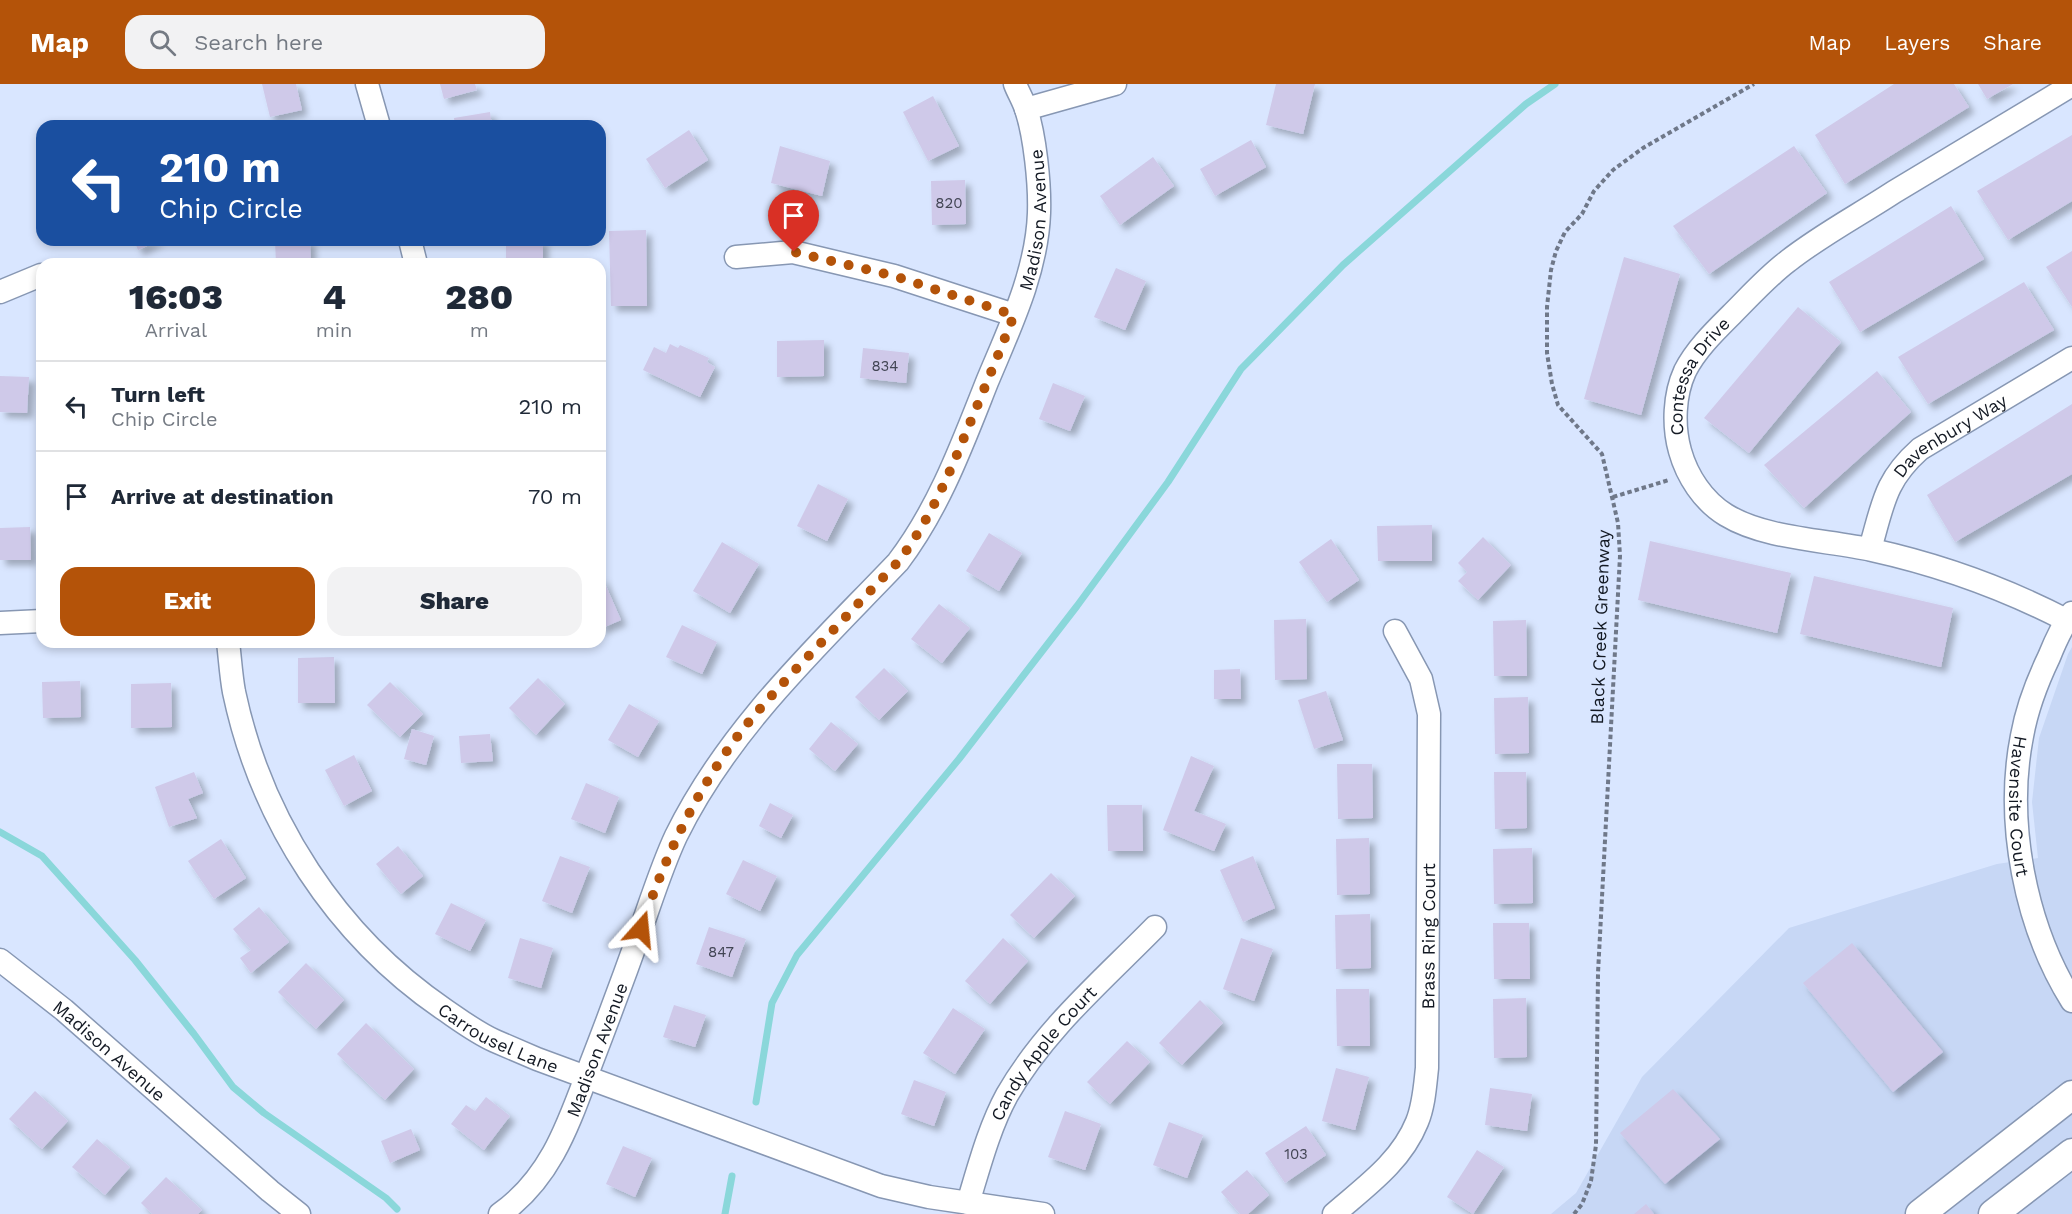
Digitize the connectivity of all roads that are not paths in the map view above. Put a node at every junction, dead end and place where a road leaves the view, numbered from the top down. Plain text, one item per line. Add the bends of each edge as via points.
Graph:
1 (367, 84) edge
2 (1015, 84) edge
3 (1115, 84) edge
4 (2072, 85) edge
5 (1026, 109) junction
6 (377, 120) edge
7 (736, 257) dead end
8 (36, 277) edge
9 (0, 292) edge
10 (1014, 315) junction
11 (2072, 358) edge
12 (1870, 549) junction
13 (2069, 617) edge
14 (36, 621) edge
15 (0, 623) edge
16 (1395, 631) dead end
17 (229, 648) edge
18 (1155, 927) dead end
19 (0, 960) edge
20 (2072, 1001) edge
21 (586, 1076) junction
22 (2072, 1095) edge
23 (2072, 1153) edge
24 (968, 1203) junction
25 (299, 1214) edge
26 (500, 1214) edge
27 (1043, 1214) edge
28 (1334, 1214) edge
29 (1920, 1214) edge
30 (1993, 1214) edge

1 - 6 street
2 - 5 street, Madison Avenue
3 - 5 street
4 - 12 street, Contessa Drive via 1789,261 1717,329 1686,371 1678,392 1676,431 1690,479 1706,498 1724,514 1763,531
5 - 10 street, Madison Avenue via 1036,162 1039,215 1031,266
7 - 10 street via 794,252 894,276
8 - 9 street
10 - 21 street, Madison Avenue via 956,459 916,538 756,713 695,802 655,885
11 - 12 street, Davenbury Way via 1920,449 1904,464 1886,493
12 - 13 street, Contessa Drive via 1968,576
13 - 20 street, Havensite Court via 2041,674 2022,736 2018,829 2031,909 2052,966
14 - 15 street
16 - 28 street, Brass Ring Court via 1421,679 1429,714 1427,1068 1417,1122 1391,1163
17 - 21 street, Carrousel Lane via 241,719 264,789 290,841 334,909 396,973 456,1018 493,1040
18 - 24 street, Candy Apple Court via 1063,1020 1026,1064 991,1132
19 - 25 street, Madison Avenue via 64,1010
21 - 24 street, Carrousel Lane via 881,1186
21 - 26 street, Madison Avenue via 554,1156 525,1194
22 - 29 main road
23 - 30 main road
24 - 27 street, Carrousel Lane

